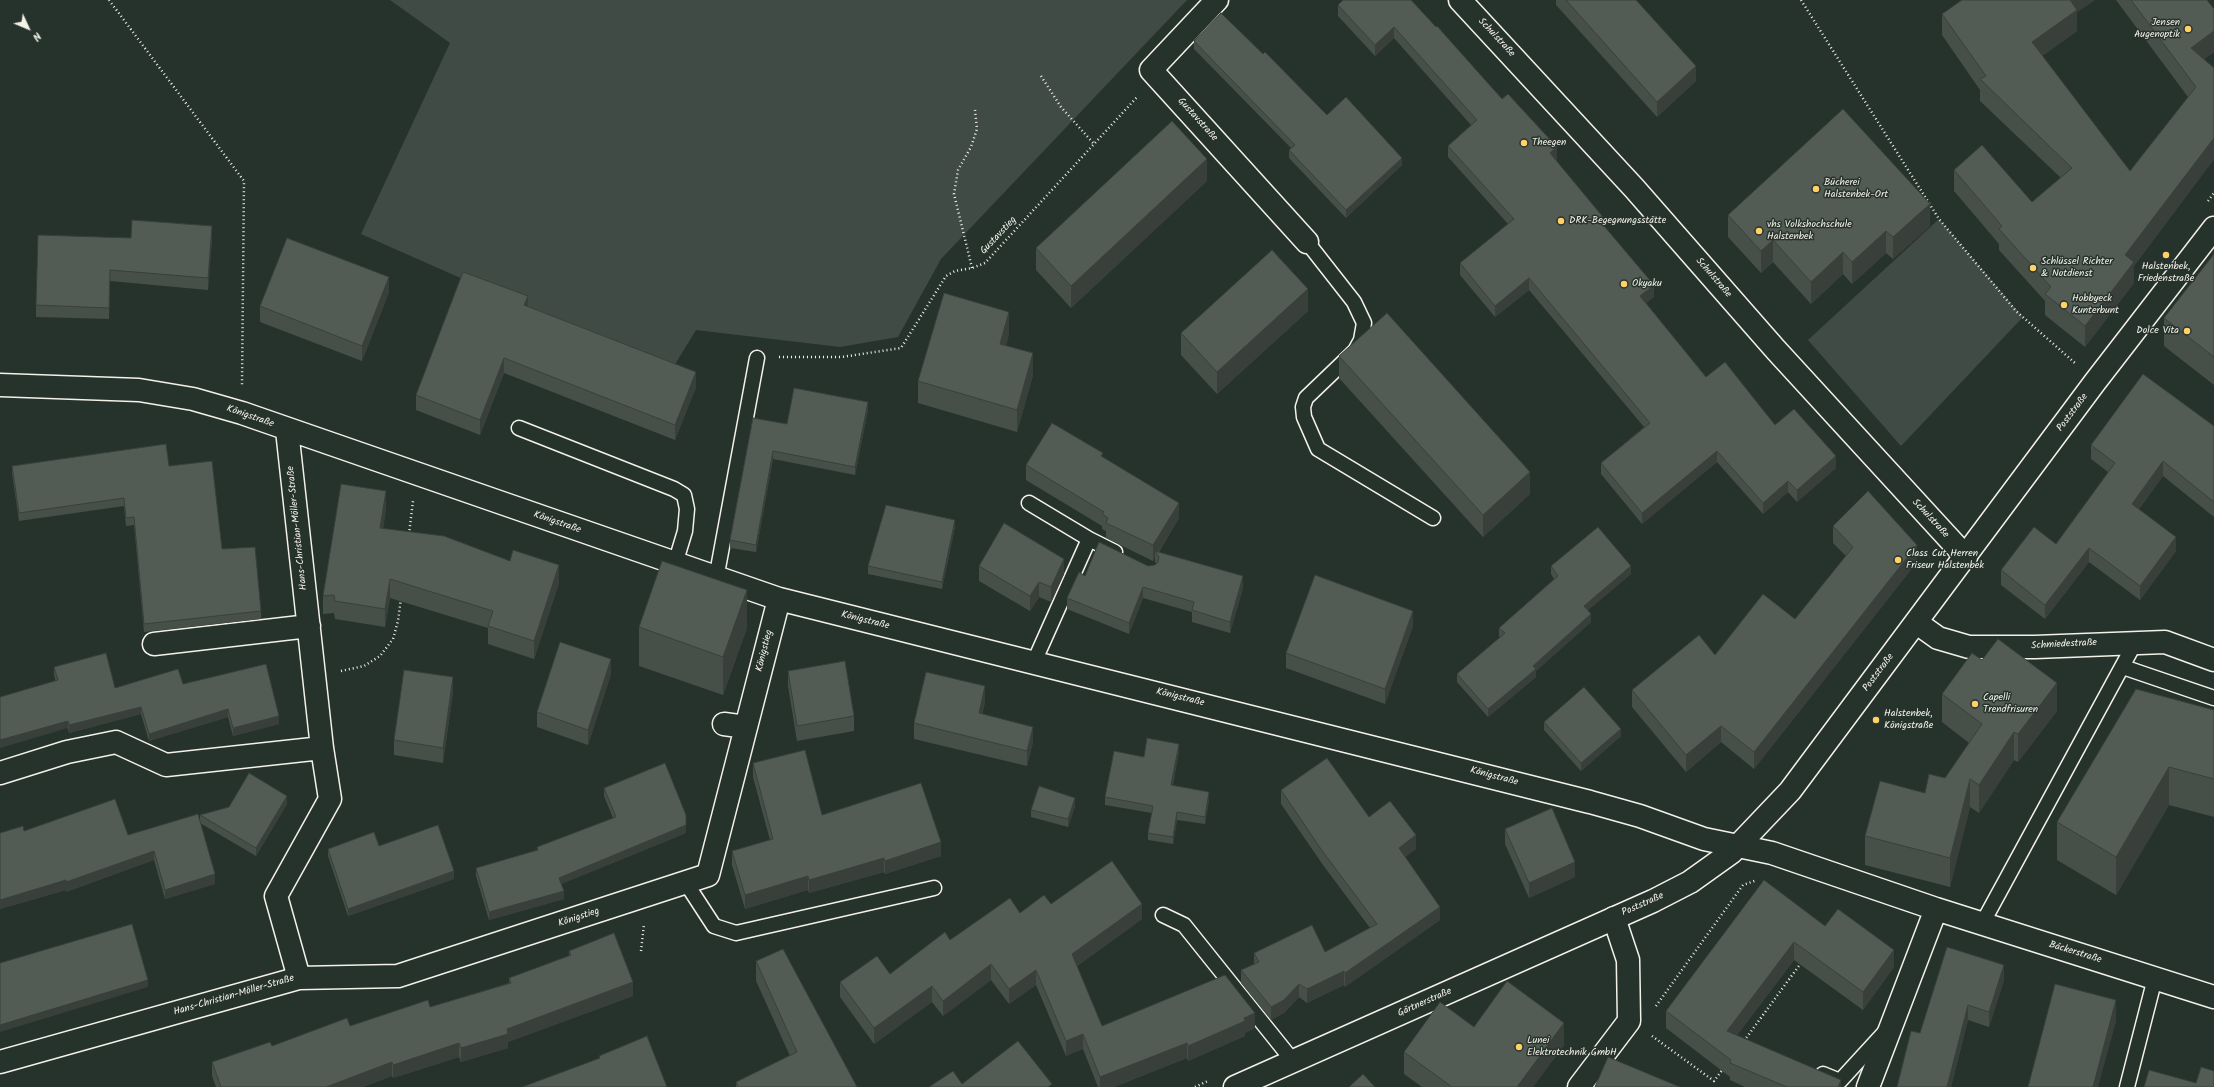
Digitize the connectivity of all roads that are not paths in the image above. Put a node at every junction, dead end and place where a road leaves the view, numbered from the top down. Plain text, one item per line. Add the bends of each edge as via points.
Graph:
1 (1217, 0) edge
2 (1460, 0) edge
3 (2214, 228) edge
4 (1307, 242) joint
5 (757, 358) road end
6 (0, 385) edge
7 (519, 428) dead end
8 (287, 430) junction
9 (1029, 504) dead end
10 (1433, 518) dead end
11 (1089, 539) junction
12 (1966, 557) junction
13 (1130, 559) edge
14 (674, 564) junction
15 (716, 579) junction
16 (779, 599) junction
17 (1917, 623) junction
18 (309, 626) junction
19 (2136, 641) junction
20 (154, 644) dead end
21 (2214, 660) edge
22 (1034, 662) junction
23 (2123, 667) junction
24 (2214, 698) edge
25 (724, 724) dead end
26 (746, 727) junction
27 (322, 748) junction
28 (0, 773) edge
29 (1739, 845) junction
30 (686, 883) junction
31 (934, 888) dead end
32 (1936, 909) junction
33 (1163, 915) dead end
34 (1614, 918) junction
35 (1982, 924) junction
36 (299, 978) junction
37 (2155, 978) junction
38 (2214, 997) edge
39 (1891, 1026) junction
40 (1293, 1061) junction
41 (0, 1062) edge
42 (1811, 1069) edge
43 (1235, 1087) edge
44 (1579, 1087) edge
45 (1868, 1087) edge
46 (2127, 1087) edge

1 - 4 street, Gustavstraße via 1151,70
2 - 12 street, Schulstraße via 1634,188 1776,350
3 - 12 street, Poststraße via 2095,382
4 - 10 lane via 1354,302 1364,323 1361,340 1355,351 1306,398 1303,407 1304,417 1318,449
5 - 15 lane
6 - 8 street, Königstraße via 139,390 193,399 242,413
7 - 14 lane via 674,489 684,496 688,509 685,531
8 - 14 street, Königstraße
8 - 18 street, Hans-Christian-Möller-Straße
9 - 11 lane
11 - 13 lane
11 - 22 lane
12 - 17 street, Poststraße
14 - 15 street, Königstraße
15 - 16 street, Königstraße
16 - 22 street, Königstraße
16 - 26 street, Königstieg
17 - 19 street, Schmiedestraße via 1938,638 1969,647 2035,647
17 - 29 street, Poststraße via 1790,791
18 - 20 street
18 - 27 street, Hans-Christian-Möller-Straße
19 - 21 street, Schmiedestraße via 2165,642
19 - 23 lane
22 - 29 street, Königstraße via 1490,775 1640,816 1704,839
23 - 24 lane
23 - 35 lane
25 - 26 street
26 - 30 street, Königstieg via 708,875
27 - 28 street via 166,765 116,742 67,752
27 - 36 street, Hans-Christian-Möller-Straße via 330,799 276,896
29 - 32 street, Bäckerstraße via 1772,853
29 - 34 street, Poststraße via 1690,882
30 - 31 lane via 714,926 736,933
30 - 36 street, Königstieg via 398,976
32 - 35 street, Bäckerstraße
32 - 39 street
33 - 40 lane via 1184,925
34 - 40 street, Gärtnerstraße
34 - 44 street, Poststraße via 1628,960 1635,1025
35 - 37 street, Bäckerstraße
36 - 41 street, Hans-Christian-Möller-Straße
37 - 38 street, Bäckerstraße
37 - 46 lane
39 - 42 lane via 1840,1081
39 - 45 street
40 - 43 street, Gärtnerstraße

